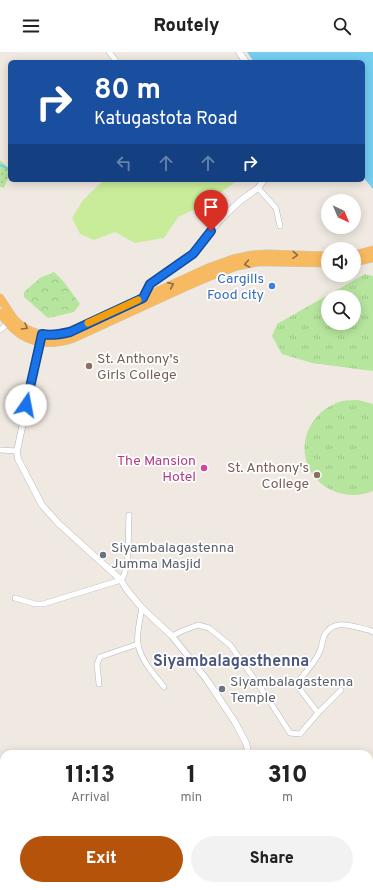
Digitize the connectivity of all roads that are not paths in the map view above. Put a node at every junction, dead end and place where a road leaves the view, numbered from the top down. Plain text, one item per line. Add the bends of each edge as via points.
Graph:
1 (109, 52) edge
2 (115, 60) edge
3 (262, 182) edge
4 (258, 188) junction
5 (280, 226) dead end
6 (373, 250) edge
7 (361, 253) edge
8 (321, 256) edge
9 (373, 258) edge
10 (361, 261) edge
11 (321, 264) edge
12 (0, 298) edge
13 (143, 298) junction
14 (141, 307) junction
15 (0, 313) edge
16 (8, 323) junction
17 (0, 330) edge
18 (41, 338) junction
19 (0, 450) edge
20 (17, 451) junction
21 (129, 515) dead end
22 (121, 580) junction
23 (15, 598) dead end
24 (142, 608) junction
25 (373, 632) edge
26 (172, 636) junction
27 (138, 644) junction
28 (99, 684) dead end
29 (164, 687) dead end
30 (341, 690) dead end
31 (318, 713) junction
32 (248, 750) edge

1 - 2 street
3 - 4 street
4 - 5 street via 276,208
4 - 13 street via 220,220 193,254 150,284
6 - 7 highway
13 -> 8 highway via 243,256
9 - 10 highway
11 -> 14 highway via 258,262 237,266
12 -> 18 highway via 20,325
13 - 14 street
13 - 18 highway via 70,332
14 - 18 highway via 66,341 52,343
15 - 16 highway
16 - 17 street
16 - 18 highway via 22,335 35,341
18 - 20 street
19 - 20 street
20 - 22 street via 18,459 42,504 58,523
21 - 22 street via 127,562
22 - 23 street via 43,604
22 - 24 street
24 - 26 street
24 - 27 street
25 - 31 street via 341,624 332,627 324,636 318,656 296,684
26 - 31 street via 198,625 209,628 224,640 230,645 290,734 300,734
26 - 32 street via 207,680 235,722
27 - 28 street via 100,657 97,664
27 - 29 street via 146,664
30 - 31 street

